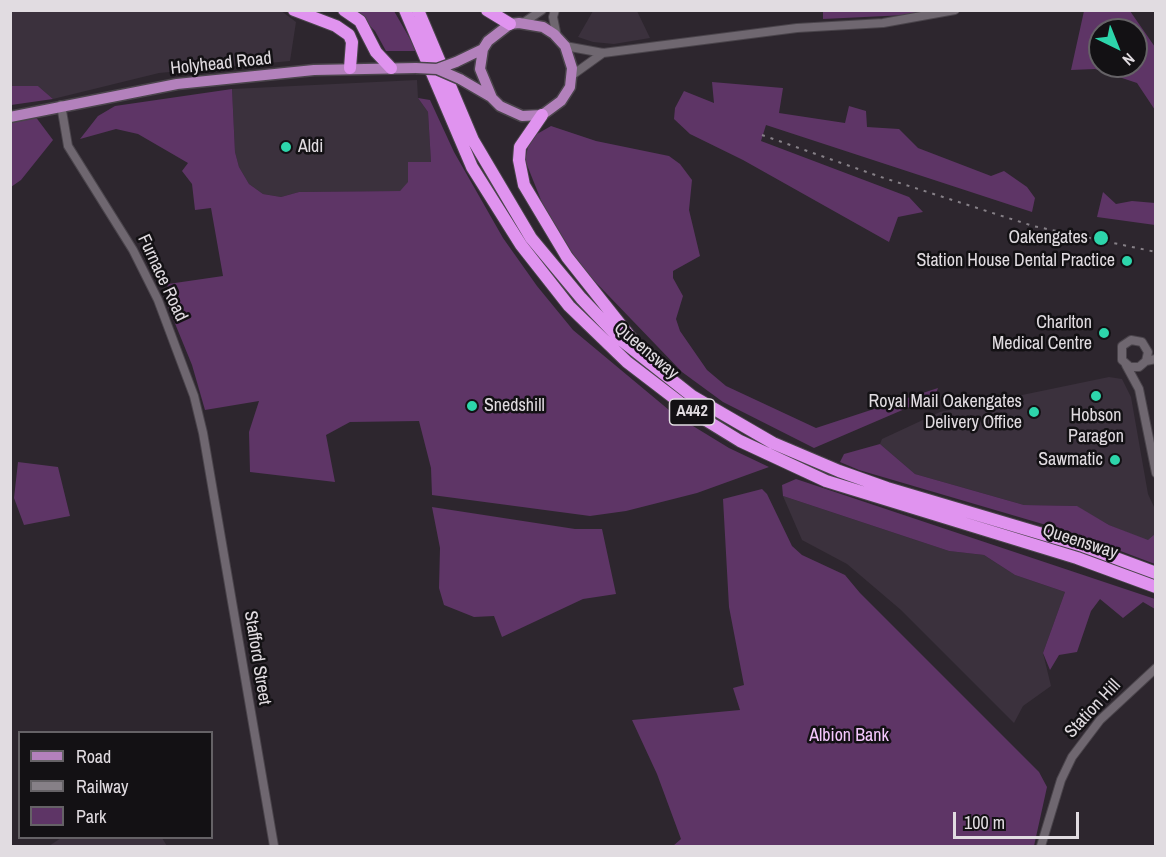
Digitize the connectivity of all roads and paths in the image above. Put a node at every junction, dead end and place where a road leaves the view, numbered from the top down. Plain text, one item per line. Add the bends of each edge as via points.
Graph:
1 (294, 10) edge
2 (344, 10) edge
3 (487, 10) edge
4 (542, 10) edge
5 (555, 10) edge
6 (955, 10) edge
7 (408, 12) edge
8 (516, 23) junction
9 (557, 37) junction
10 (565, 46) junction
11 (483, 49) junction
12 (603, 53) junction
13 (350, 68) junction
14 (391, 68) junction
15 (437, 69) junction
16 (571, 80) junction
17 (492, 98) junction
18 (61, 105) junction
19 (542, 115) junction
20 (10, 117) edge
21 (1144, 344) junction
22 (1155, 347) edge
23 (1155, 359) edge
24 (1144, 363) junction
25 (651, 364) junction
26 (1126, 365) junction
27 (1139, 389) junction
28 (1155, 473) edge
29 (210, 475) joint
30 (1155, 573) edge
31 (1155, 587) edge
32 (1155, 668) edge
33 (274, 846) edge
34 (1041, 846) edge

1 - 13 highway via 349,35
2 - 14 highway via 360,21 376,52
3 - 8 highway
4 - 8 street
5 - 9 street
6 - 12 street via 883,23 797,28
7 - 25 highway, Queensway / A442 via 473,140 531,238 620,339
7 - 31 highway, Queensway / A442 via 472,167 521,245 569,306 627,362 740,441 826,481 1077,558
8 - 9 main road via 543,27
8 - 11 main road via 498,31
9 - 10 main road
10 - 12 street
10 - 16 main road via 572,68
11 - 15 main road, Holyhead Road, bridge
11 - 17 main road via 480,69
12 - 16 street
13 - 14 main road, Holyhead Road
13 - 18 main road, Holyhead Road via 177,84
14 - 15 main road, Holyhead Road, bridge
15 - 17 main road, Holyhead Road, bridge
16 - 19 main road via 561,101
17 - 19 main road via 522,116
18 - 20 main road, Holyhead Road
18 - 29 street, Furnace Road via 68,146 133,250 158,300 194,396
19 - 25 highway, A442 via 520,147 524,185 567,257
21 - 22 street
21 - 24 street via 1148,352
21 - 26 street via 1131,340 1122,346 1120,357
23 - 24 street
24 - 26 street via 1135,368
24 - 27 street
25 - 30 highway, Queensway / A442 via 707,406 773,443 839,471 1083,546
26 - 27 street
27 - 28 street
29 - 33 street, Stafford Street
32 - 34 street, Station Hill via 1100,720 1071,757

